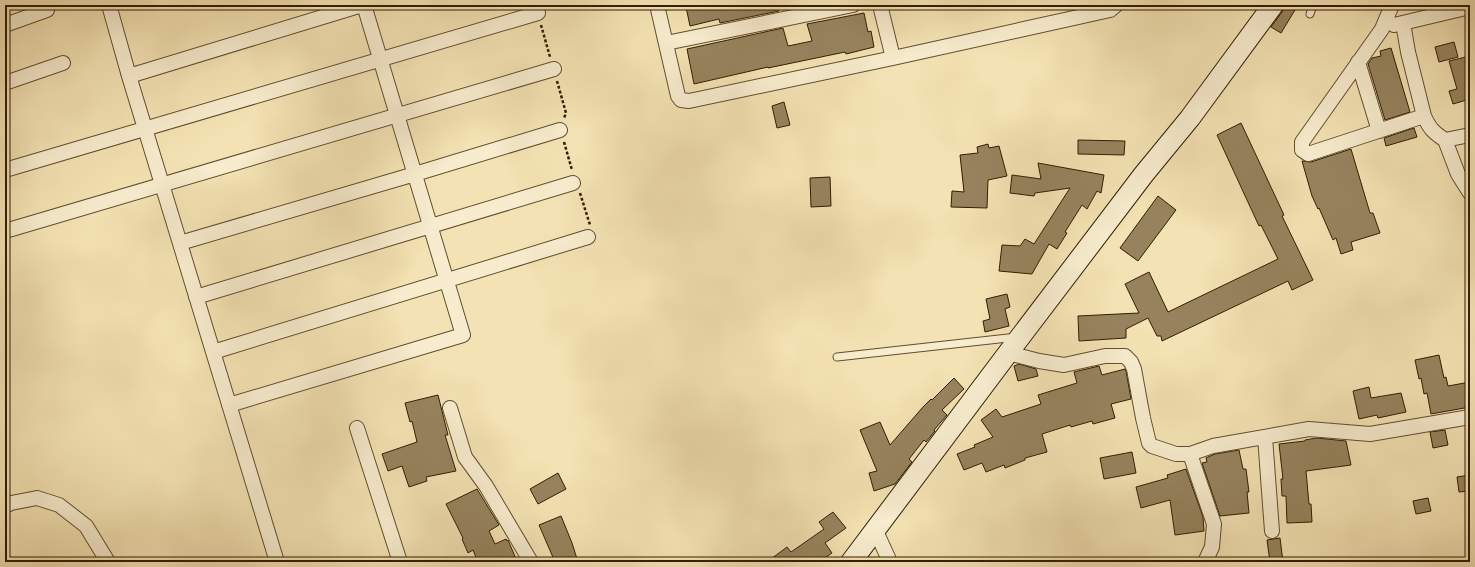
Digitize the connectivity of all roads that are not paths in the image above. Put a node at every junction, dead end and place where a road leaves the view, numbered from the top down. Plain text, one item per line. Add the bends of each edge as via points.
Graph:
1 (109, 5) edge
2 (363, 5) edge
3 (657, 5) edge
4 (853, 5) edge
5 (880, 5) edge
6 (1116, 5) edge
7 (1273, 5) edge
8 (1313, 5) edge
9 (1392, 5) edge
10 (1470, 7) edge
11 (47, 10) dead end
12 (538, 13) dead end
13 (1310, 14) dead end
14 (1403, 23) junction
15 (5, 25) edge
16 (1382, 29) junction
17 (666, 43) junction
18 (892, 58) junction
19 (380, 60) junction
20 (1358, 62) junction
21 (63, 63) dead end
22 (554, 69) dead end
23 (129, 76) junction
24 (5, 83) edge
25 (397, 115) junction
26 (1424, 116) junction
27 (145, 129) junction
28 (560, 130) dead end
29 (1379, 131) junction
30 (1470, 135) edge
31 (1445, 140) junction
32 (5, 170) edge
33 (415, 174) junction
34 (573, 183) dead end
35 (162, 184) junction
36 (1470, 193) edge
37 (430, 226) junction
38 (5, 231) edge
39 (588, 237) dead end
40 (180, 242) junction
41 (446, 280) junction
42 (196, 297) junction
43 (1021, 336) junction
44 (213, 352) junction
45 (1008, 353) junction
46 (837, 357) dead end
47 (229, 405) junction
48 (450, 408) dead end
49 (1470, 417) edge
50 (357, 428) dead end
51 (1265, 437) junction
52 (1190, 454) junction
53 (5, 506) edge
54 (875, 529) junction
55 (1272, 531) dead end
56 (108, 562) edge
57 (277, 562) edge
58 (400, 562) edge
59 (531, 562) edge
60 (851, 562) edge
61 (890, 562) edge
62 (1205, 562) edge

1 - 23 street
2 - 19 street
2 - 23 street
3 - 17 street
4 - 17 street
5 - 18 street
6 - 18 street via 1110,10
7 - 43 street via 1190,118
8 - 13 lane
9 - 16 street
10 - 14 street
11 - 15 street
12 - 19 street
14 - 16 street
14 - 26 street
16 - 20 street
17 - 18 street via 678,96 681,100 689,101
19 - 25 street
19 - 27 street
20 - 29 street
20 - 29 street via 1302,142 1302,150 1308,154
21 - 24 street
22 - 25 street
23 - 27 street
25 - 33 street
25 - 35 street
26 - 29 street
26 - 31 street via 1432,131
27 - 32 street
27 - 35 street
28 - 33 street
30 - 31 street
31 - 36 street via 1458,174
33 - 37 street
33 - 40 street
34 - 37 street
35 - 38 street
35 - 40 street
37 - 41 street
37 - 42 street
39 - 41 street
40 - 42 street
41 - 44 street
41 - 47 street via 463,335
42 - 44 street
43 - 45 street
43 - 46 lane
44 - 47 street
45 - 52 street via 1064,365 1105,356 1125,356 1134,369 1149,443 1176,454
45 - 54 street
47 - 57 street
48 - 59 street via 465,457 486,486
49 - 51 street via 1370,434 1309,429
50 - 58 street
51 - 52 street via 1213,446
51 - 55 street
52 - 62 street via 1214,524 1212,547
53 - 56 street via 37,498 59,505 86,526
54 - 60 street
54 - 61 street

